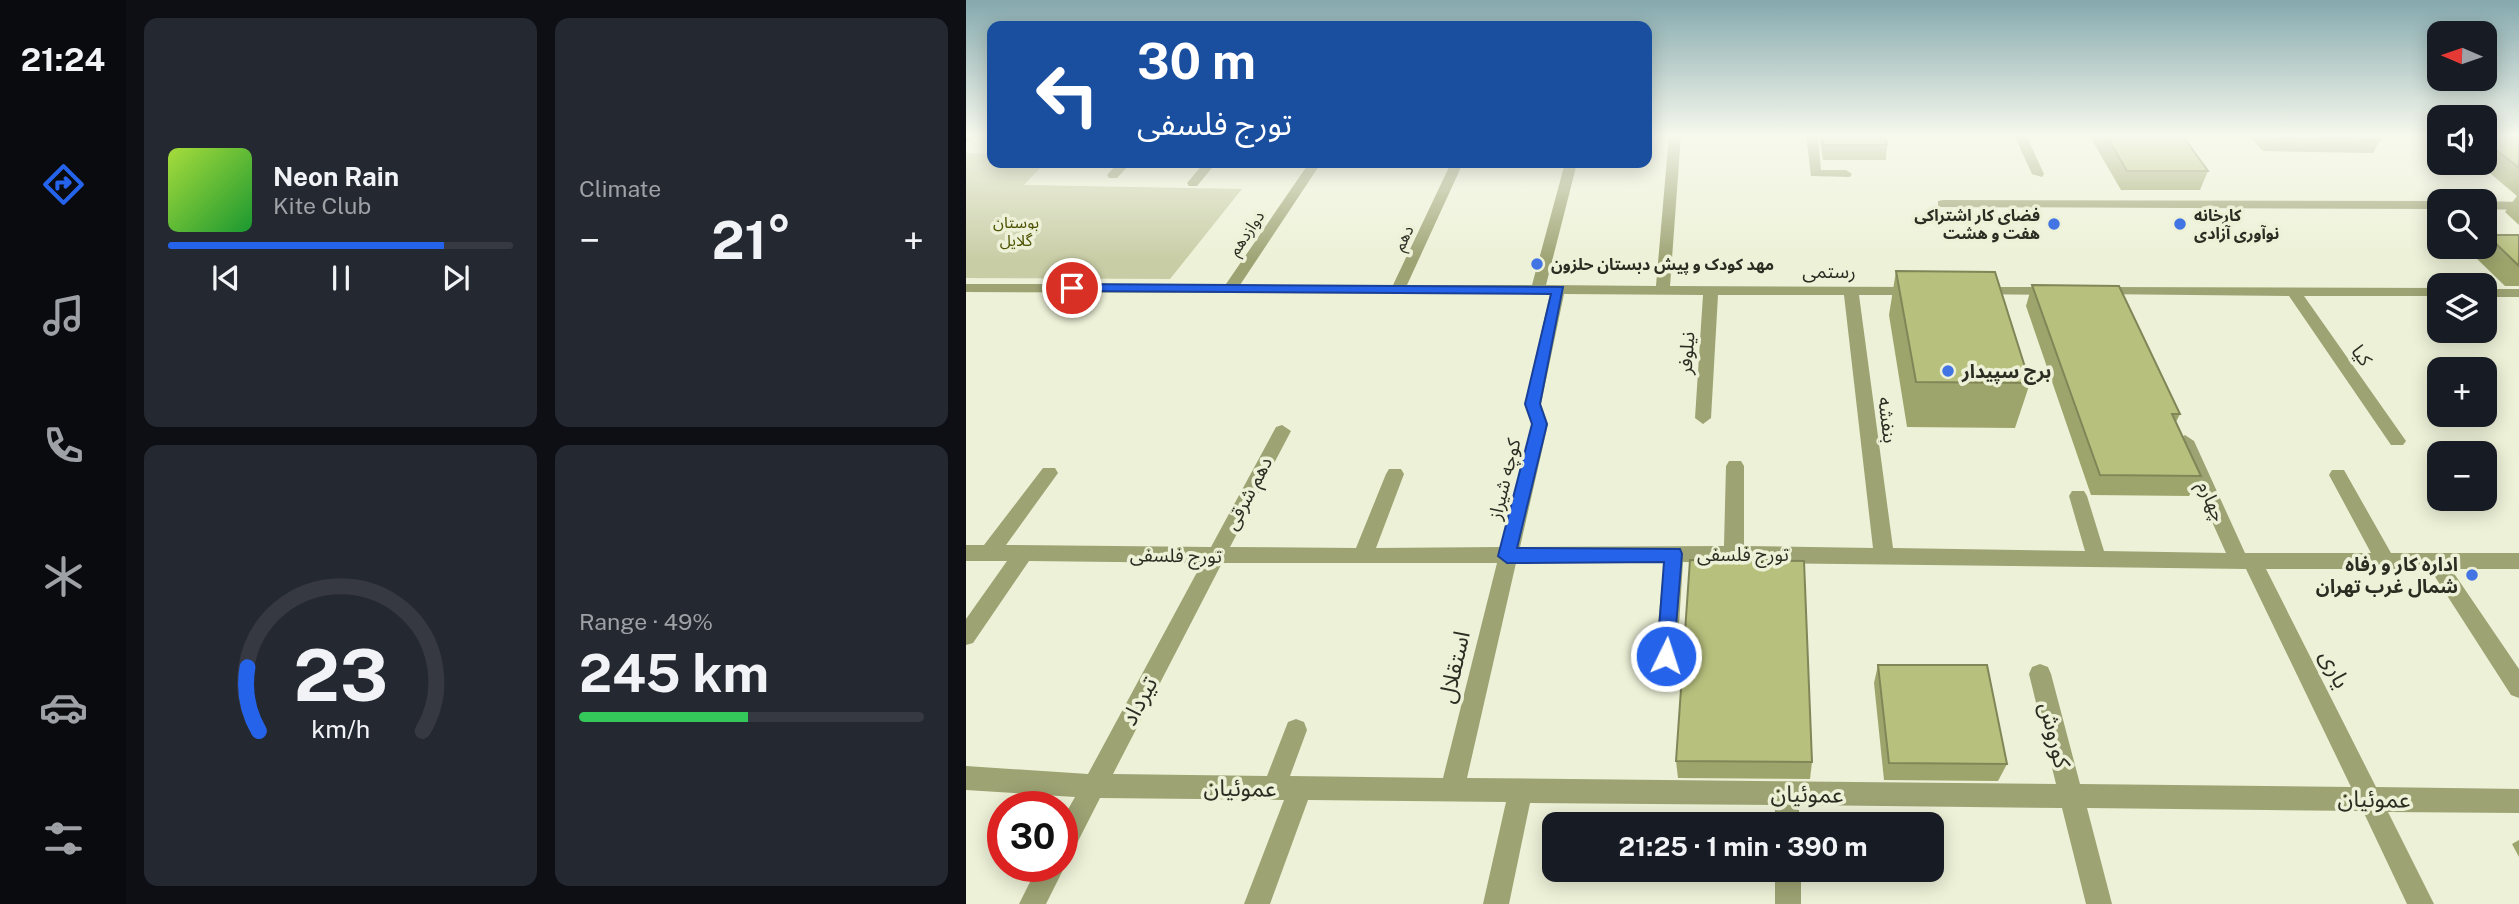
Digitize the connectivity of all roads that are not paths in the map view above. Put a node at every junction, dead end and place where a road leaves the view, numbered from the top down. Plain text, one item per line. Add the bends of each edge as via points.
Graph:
1 (1198, 177) edge
2 (1305, 177) edge
3 (1450, 177) edge
4 (1567, 177) edge
5 (1672, 177) edge
6 (1193, 183) dead end
7 (1944, 204) dead end
8 (2427, 205) edge
9 (2497, 205) edge
10 (2519, 205) edge
11 (966, 288) edge
12 (1230, 289) junction
13 (1398, 289) junction
14 (1538, 290) junction
15 (1558, 290) junction
16 (1663, 290) junction
17 (1711, 290) junction
18 (1851, 291) junction
19 (1934, 291) edge
20 (1962, 291) edge
21 (2294, 292) junction
22 (2427, 292) edge
23 (2497, 293) edge
24 (2519, 293) edge
25 (1703, 418) dead end
26 (1282, 431) dead end
27 (2185, 441) edge
28 (2396, 441) dead end
29 (1735, 466) dead end
30 (1049, 472) dead end
31 (1395, 474) dead end
32 (2338, 475) dead end
33 (2078, 496) dead end
34 (966, 552) edge
35 (989, 553) junction
36 (1024, 553) junction
37 (1674, 554) junction
38 (1734, 554) junction
39 (1884, 555) junction
40 (1214, 556) junction
41 (1363, 556) junction
42 (1507, 556) junction
43 (2097, 559) junction
44 (2246, 561) junction
45 (2519, 561) edge
46 (2386, 562) junction
47 (2436, 562) junction
48 (966, 636) edge
49 (1666, 656) dead end
50 (2040, 674) dead end
51 (2519, 688) edge
52 (1296, 730) dead end
53 (966, 778) edge
54 (1094, 786) junction
55 (1274, 788) junction
56 (1301, 788) junction
57 (1452, 790) junction
58 (1520, 790) junction
59 (1787, 793) junction
60 (2071, 796) junction
61 (2370, 799) junction
62 (2519, 801) edge
63 (1787, 812) edge
64 (1078, 816) edge
65 (1044, 882) edge
66 (1787, 882) edge
67 (1032, 904) edge
68 (1257, 904) edge
69 (1496, 904) edge
70 (1788, 904) edge
71 (2099, 904) edge
72 (2421, 904) edge

1 - 6 street
2 - 12 street, دوازدهم
3 - 13 street, دهم
4 - 14 street
5 - 16 street
7 - 8 street
9 - 10 street
11 - 12 street, رستمی
12 - 13 street, رستمی
13 - 14 street, رستمی
14 - 15 street, رستمی
15 - 16 street, رستمی
15 - 42 street, کوچه شیراز via 1533,404 1540,424
16 - 17 street, رستمی
17 - 18 street, رستمی
17 - 25 street, نیلوفر
18 - 19 street, رستمی
18 - 39 street, بنفشه
20 - 21 street
21 - 22 street
21 - 28 street, کیا
23 - 24 street
26 - 40 street, دهم شرقی
27 - 44 street, چهارم
29 - 38 street
30 - 35 street
31 - 41 street
32 - 46 street
33 - 43 street
34 - 35 street, تورج فلسفی
35 - 36 street, تورج فلسفی
36 - 40 street, تورج فلسفی
36 - 48 street
37 - 38 street, تورج فلسفی
37 - 42 street, تورج فلسفی
37 - 49 street
38 - 39 street, تورج فلسفی
39 - 43 street, تورج فلسفی
40 - 41 street, تورج فلسفی
40 - 54 street, تیرداد
41 - 42 street, تورج فلسفی
42 - 57 street, استقلال
43 - 44 street, تورج فلسفی
44 - 46 street, تورج فلسفی
44 - 61 street, یاری
45 - 47 street, تورج فلسفی
46 - 47 street, تورج فلسفی
47 - 51 street
50 - 60 street, کوروش
52 - 55 street
53 - 54 street, عموئیان
54 - 55 street, عموئیان
54 - 64 street, تیرداد
55 - 56 street, عموئیان
56 - 57 street, عموئیان
56 - 68 street
57 - 58 street, عموئیان
58 - 59 street, عموئیان
58 - 69 street
59 - 60 street, عموئیان
59 - 63 street
60 - 61 street, عموئیان
60 - 71 street, کوروش
61 - 62 street, عموئیان
61 - 72 street, یاری
65 - 67 street
66 - 70 street

